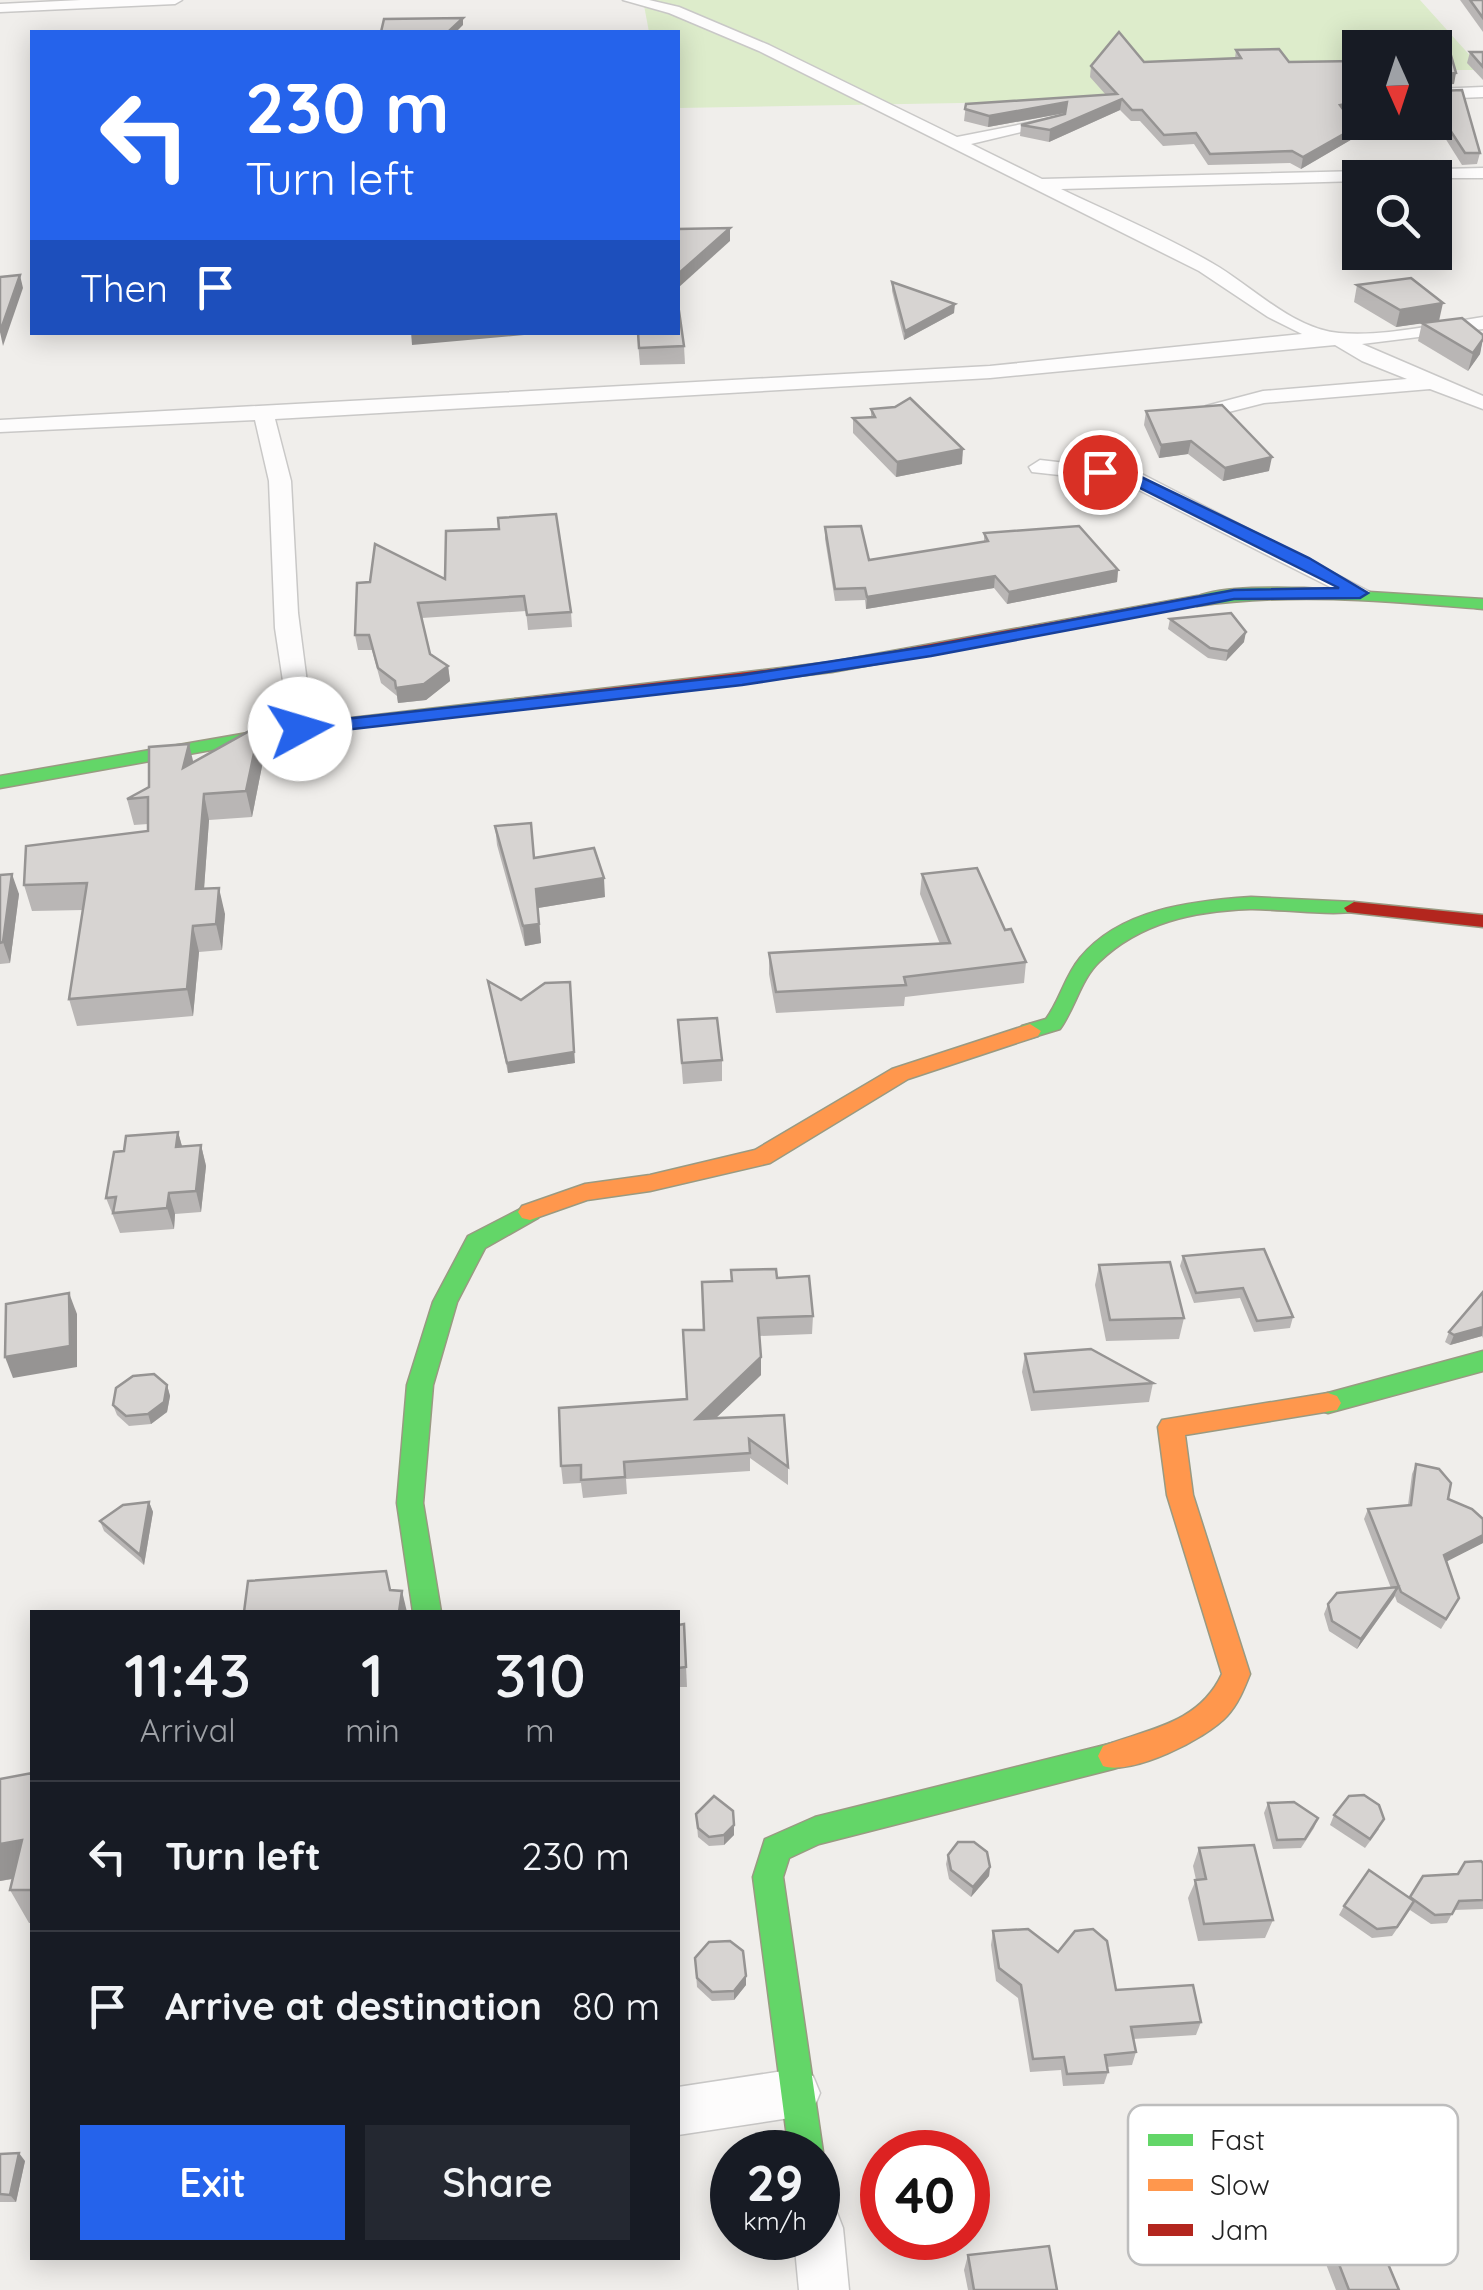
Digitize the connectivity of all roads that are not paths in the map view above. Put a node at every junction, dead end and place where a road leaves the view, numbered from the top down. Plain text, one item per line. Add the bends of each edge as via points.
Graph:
1 (175, 0) edge
2 (630, 0) edge
3 (99, 2) edge
4 (0, 8) edge
5 (1483, 92) edge
6 (1452, 93) edge
7 (1058, 120) edge
8 (954, 143) junction
9 (1483, 173) edge
10 (1038, 184) junction
11 (1483, 323) edge
12 (1344, 341) junction
13 (1438, 384) junction
14 (1483, 402) edge
15 (1213, 410) edge
16 (262, 414) junction
17 (0, 426) edge
18 (1040, 467) dead end
19 (1360, 593) junction
20 (1483, 604) edge
21 (300, 729) junction
22 (0, 782) edge
23 (1483, 920) edge
24 (1483, 1361) edge
25 (427, 1610) edge
26 (796, 2092) junction
27 (680, 2112) edge
28 (802, 2130) edge
29 (821, 2260) edge
30 (824, 2290) edge

1 - 3 street
2 - 8 street via 714,26
3 - 4 street
5 - 6 street
7 - 8 street
8 - 10 street
9 - 10 street
10 - 12 street via 1206,267 1274,313
11 - 12 street
12 - 13 street
12 - 16 street via 990,372
13 - 14 street
13 - 15 street via 1263,397
16 - 17 street
16 - 21 street via 270,424 282,498 286,617
18 - 19 street via 1128,476
19 - 20 street
19 - 21 street via 1234,594 742,680
21 - 22 street
23 - 25 street via 1259,902 1150,921 1092,955 1068,1007 1052,1024 900,1074 762,1157 585,1192 499,1226 476,1242 444,1302 420,1385 410,1503
24 - 26 street via 1335,1402 1171,1428 1180,1495 1232,1655 1232,1694 1198,1724 1151,1747 815,1831 776,1849 768,1877
26 - 27 street
26 - 28 street
29 - 30 street

